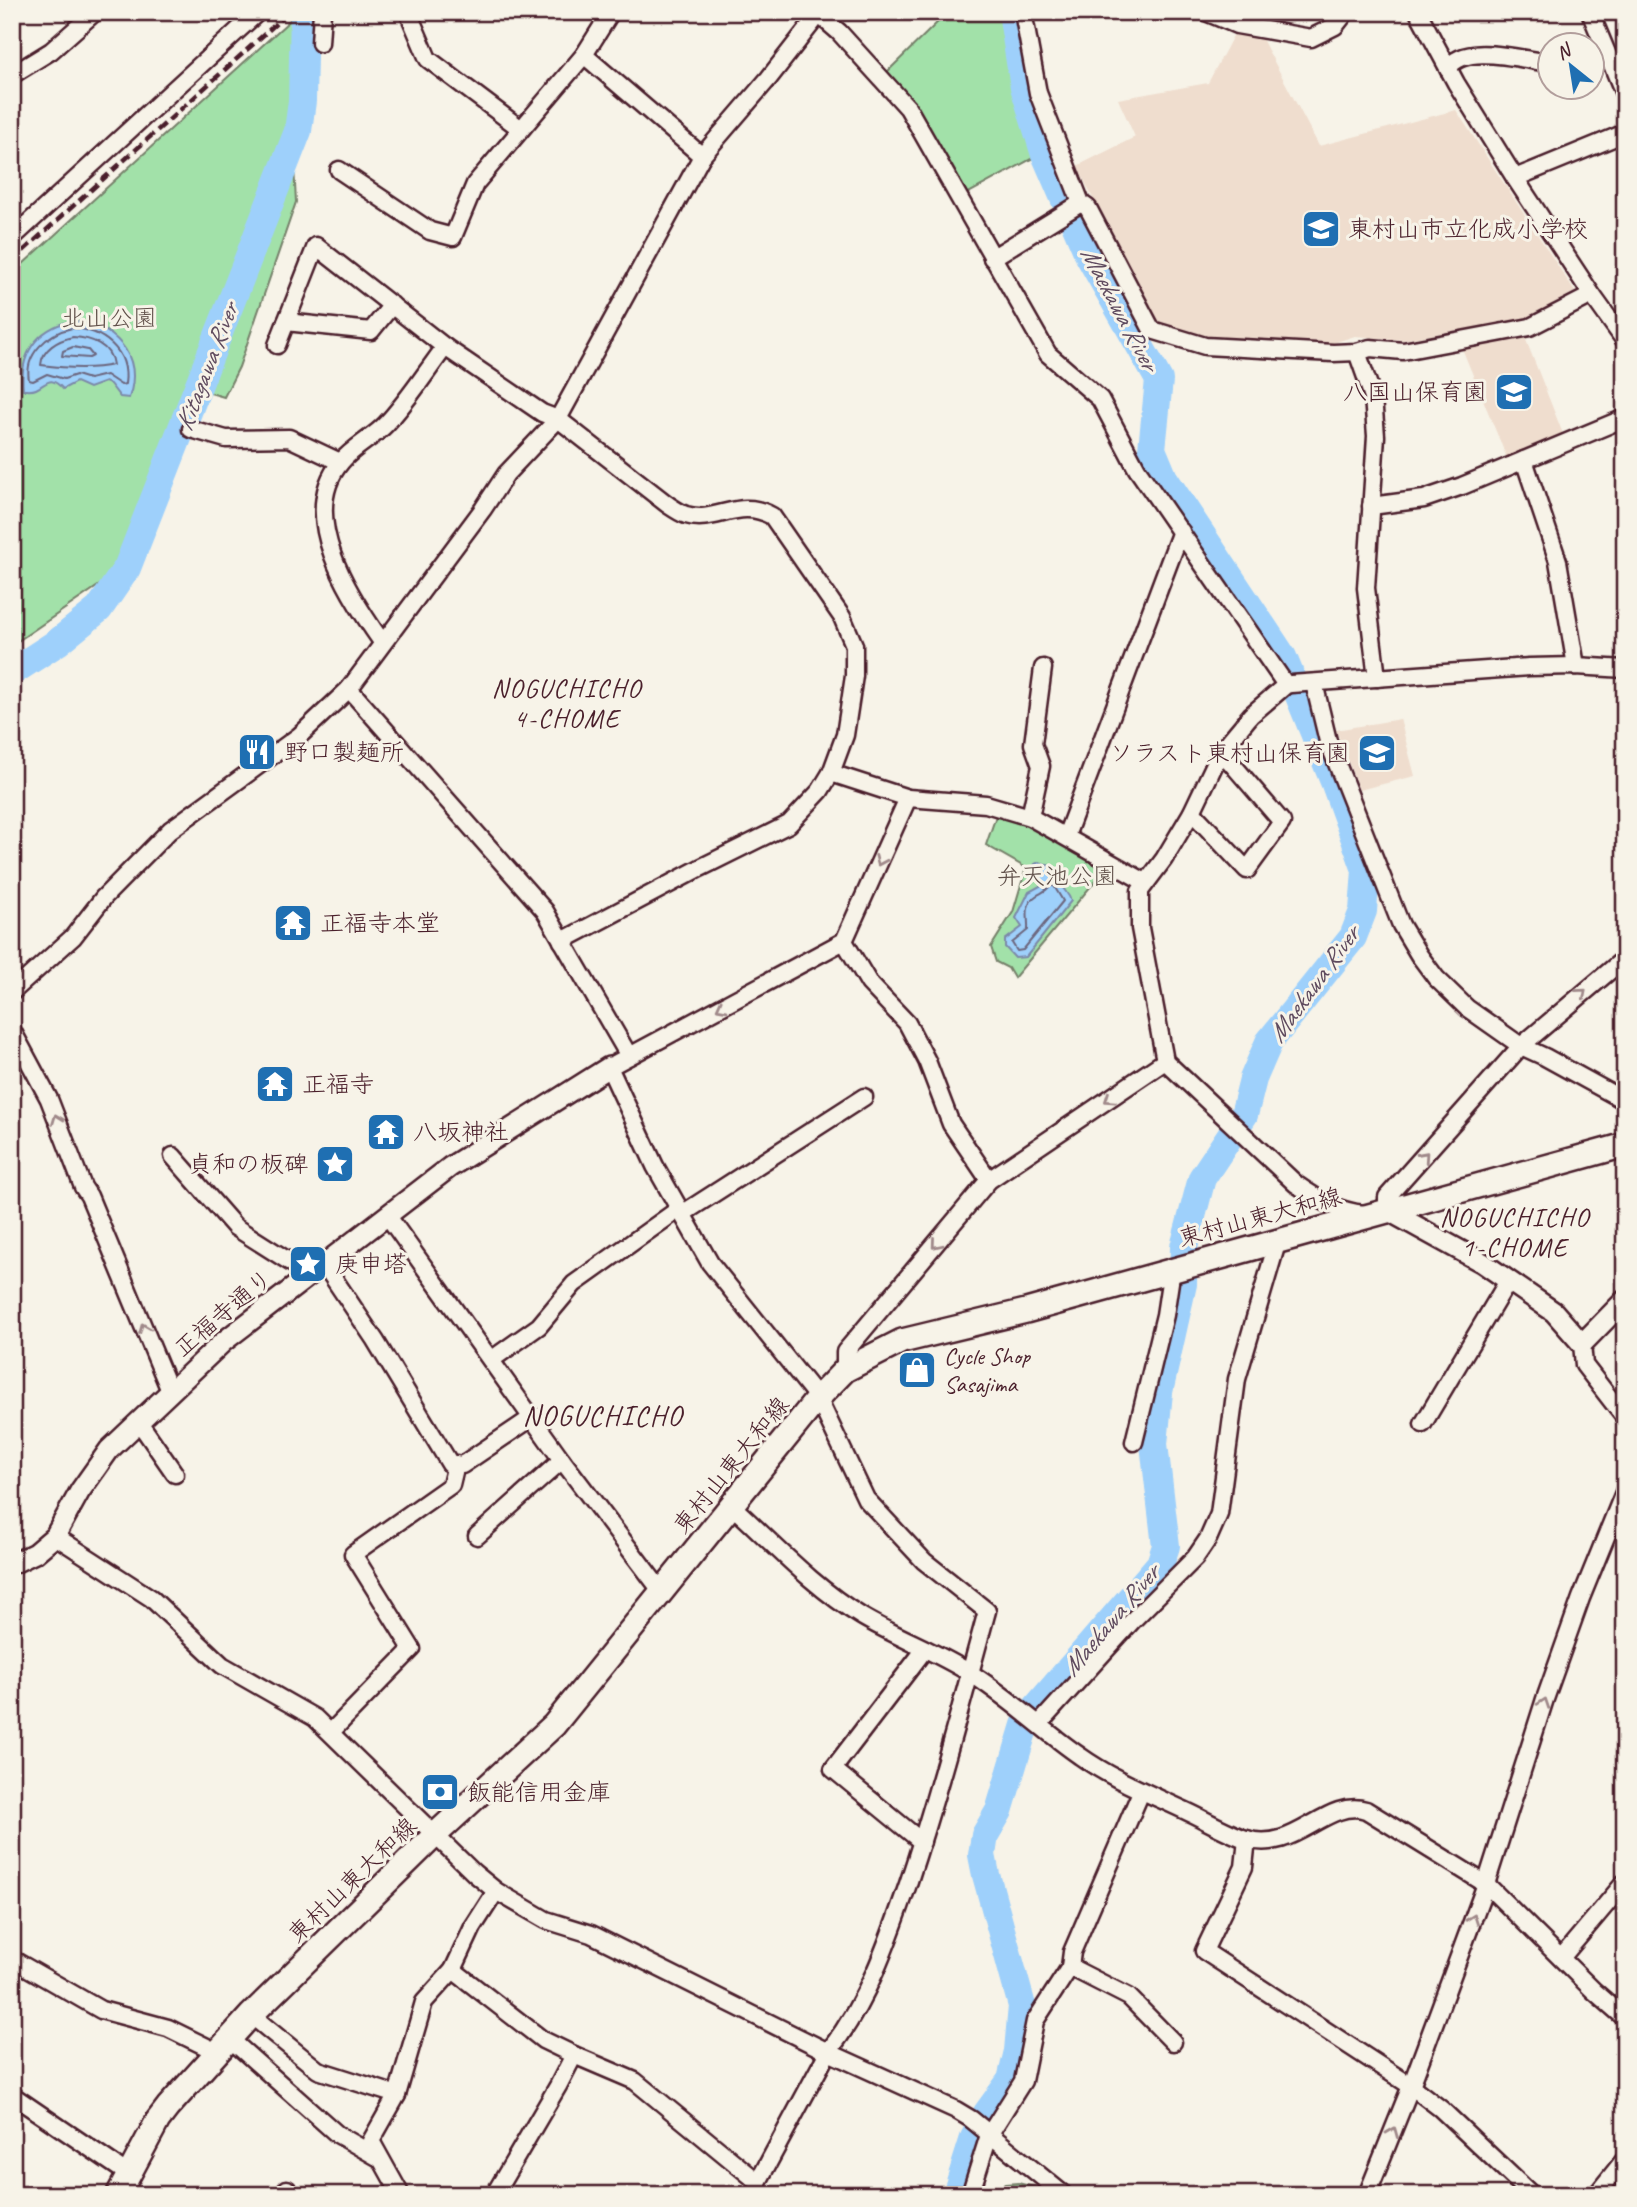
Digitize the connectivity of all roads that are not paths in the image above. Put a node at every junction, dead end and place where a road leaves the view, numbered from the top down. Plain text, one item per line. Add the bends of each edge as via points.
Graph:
1 (95, 12) edge
2 (258, 12) edge
3 (322, 12) edge
4 (408, 12) edge
5 (611, 12) edge
6 (1023, 12) edge
7 (1206, 12) edge
8 (1346, 12) edge
9 (1418, 12) edge
10 (1590, 12) edge
11 (818, 13) edge
12 (320, 43) dead end
13 (584, 55) junction
14 (1611, 59) junction
15 (1536, 60) edge
16 (1606, 60) edge
17 (1448, 69) junction
18 (12, 75) edge
19 (1625, 96) edge
20 (521, 129) junction
21 (1625, 133) edge
22 (702, 156) junction
23 (339, 170) dead end
24 (1515, 178) junction
25 (1081, 202) junction
26 (12, 238) edge
27 (992, 258) junction
28 (1592, 295) junction
29 (392, 305) junction
30 (286, 322) junction
31 (1625, 341) edge
32 (277, 345) dead end
33 (445, 347) junction
34 (1357, 352) junction
35 (1625, 418) edge
36 (558, 419) junction
37 (191, 429) dead end
38 (1524, 460) junction
39 (340, 462) junction
40 (1371, 506) junction
41 (1181, 531) junction
42 (382, 642) junction
43 (1576, 666) junction
44 (1043, 668) dead end
45 (1625, 669) edge
46 (1377, 678) junction
47 (1314, 683) junction
48 (1288, 685) junction
49 (349, 689) junction
50 (1221, 751) junction
51 (831, 773) junction
52 (908, 798) junction
53 (1192, 813) junction
54 (1030, 817) junction
55 (1066, 836) junction
56 (1145, 882) junction
57 (562, 941) junction
58 (844, 941) junction
59 (1625, 958) edge
60 (12, 992) edge
61 (12, 1030) edge
62 (1521, 1046) junction
63 (629, 1056) junction
64 (1165, 1060) junction
65 (609, 1067) junction
66 (864, 1097) dead end
67 (1625, 1101) edge
68 (1625, 1145) edge
69 (173, 1156) dead end
70 (989, 1180) junction
71 (680, 1212) junction
72 (1378, 1212) junction
73 (387, 1215) junction
74 (1278, 1240) junction
75 (1181, 1267) junction
76 (316, 1269) junction
77 (1508, 1281) junction
78 (1625, 1300) edge
79 (1582, 1344) junction
80 (491, 1360) junction
81 (845, 1370) junction
82 (170, 1391) junction
83 (818, 1398) junction
84 (533, 1417) junction
85 (1625, 1418) edge
86 (139, 1422) junction
87 (1423, 1424) dead end
88 (1134, 1442) dead end
89 (562, 1460) junction
90 (456, 1464) junction
91 (175, 1474) dead end
92 (1625, 1490) edge
93 (732, 1506) junction
94 (477, 1535) dead end
95 (55, 1536) junction
96 (12, 1564) edge
97 (662, 1592) junction
98 (925, 1649) junction
99 (970, 1673) junction
100 (1033, 1718) junction
101 (331, 1732) junction
102 (1141, 1792) junction
103 (436, 1834) junction
104 (1247, 1839) junction
105 (922, 1842) junction
106 (1625, 1882) edge
107 (1486, 1884) junction
108 (496, 1891) junction
109 (1561, 1958) junction
110 (12, 1959) edge
111 (1070, 1967) junction
112 (453, 1970) junction
113 (251, 2015) junction
114 (1625, 2018) edge
115 (1173, 2042) dead end
116 (223, 2045) junction
117 (828, 2052) junction
118 (574, 2055) junction
119 (1412, 2086) junction
120 (12, 2095) edge
121 (397, 2095) junction
122 (981, 2128) junction
123 (379, 2158) junction
124 (1625, 2159) edge
125 (123, 2185) edge
126 (759, 2191) edge
127 (496, 2194) edge
128 (401, 2195) edge
129 (970, 2195) edge
130 (1064, 2195) edge
131 (1367, 2195) edge
132 (1532, 2195) edge
133 (1596, 2195) edge

1 - 18 street via 51,51
2 - 26 street
3 - 12 street
4 - 20 street via 428,59
5 - 13 street
6 - 25 street via 1038,93
7 - 8 street via 1237,25 1311,38 1335,26
9 - 17 street
10 - 14 street
11 - 22 street
11 - 27 street via 908,108
13 - 20 street
13 - 22 street
14 - 16 street
14 - 19 street
15 - 17 street via 1473,53 1452,62
17 - 24 street
20 - 23 street via 475,184 453,237 430,231
21 - 24 street
22 - 36 street
24 - 28 street
25 - 27 street
25 - 34 street via 1152,330 1205,346
27 - 41 street via 1048,355 1100,399 1137,469
28 - 31 street
28 - 34 street via 1530,327 1403,351 1370,348
29 - 30 street via 371,331
29 - 30 street via 316,246
29 - 33 street
30 - 32 street
33 - 36 street via 542,413
33 - 39 street via 386,424
34 - 40 street via 1373,397 1376,436
35 - 38 street
36 - 42 street via 506,474
36 - 51 street via 686,515 744,508 772,516 842,617 854,645 845,735
37 - 39 street via 226,439 289,438
38 - 40 street via 1424,499
38 - 43 street via 1558,561
39 - 42 street via 324,495 324,527 356,606
40 - 46 street via 1366,588
41 - 48 street
41 - 55 street
42 - 49 street
43 - 45 street
43 - 46 street
44 - 54 street via 1033,744 1041,766
46 - 47 street
47 - 48 street
47 - 62 street via 1328,741 1401,925 1436,978 1467,1008
48 - 50 street via 1251,715
49 - 57 street via 545,911
49 - 60 street via 299,737 170,830 104,897 73,937
50 - 53 street
50 - 53 street via 1282,821 1247,870
51 - 52 street
51 - 57 street via 789,824
52 - 54 street via 986,804
52 -> 58 street
53 - 56 street
54 - 55 street
55 - 56 street
56 - 64 street via 1140,891 1140,928
57 - 63 street
58 -> 63 street
58 - 70 street via 869,983 907,1023 927,1060 951,1124
62 -> 59 street
82 -> 61 street via 49,1099
62 - 67 street
72 -> 62 street via 1387,1196
63 - 65 street
64 -> 70 street
64 - 72 street via 1296,1184 1346,1212
65 - 71 street
65 - 73 street, 正福寺通り via 450,1167
66 - 71 street
68 - 72 main road, 東村山東大和線
69 - 76 street via 235,1227
70 -> 81 street via 845,1352
71 - 80 street via 574,1284 539,1326
71 - 83 street via 710,1263
72 - 74 main road, 東村山東大和線
72 - 77 street
73 - 76 street, 正福寺通り
73 - 80 street
74 - 75 main road, 東村山東大和線
74 - 100 street via 1237,1379 1219,1514 1208,1539 1195,1558
75 - 81 main road, 東村山東大和線 via 902,1341
75 - 88 street
76 - 82 street, 正福寺通り via 223,1342
76 - 90 street via 375,1339 450,1464
77 - 79 street via 1554,1312
77 - 87 street
78 - 79 street
79 - 85 street via 1584,1364
80 - 84 street
81 - 83 main road, 東村山東大和線
82 - 86 street, 正福寺通り
83 - 93 main road, 東村山東大和線
83 - 99 street via 866,1499 923,1561 987,1611
84 - 89 street
84 - 90 street via 462,1465
86 - 91 street
86 - 95 street, 正福寺通り via 109,1450
89 - 94 street
89 - 97 street
90 - 101 street via 451,1485 353,1554 412,1649
107 -> 92 street via 1545,1699
93 - 97 main road, 東村山東大和線
93 - 98 street via 829,1593 861,1616
95 - 96 street, 正福寺通り
95 - 101 street via 151,1598 222,1665 315,1718
97 - 103 main road, 東村山東大和線 via 554,1725
98 - 99 street
98 - 105 street via 834,1769
99 - 100 street
99 - 105 street
100 - 102 street via 1079,1756
101 - 103 street
102 - 104 street
102 - 111 street via 1072,1951
103 - 108 street
103 - 113 main road, 東村山東大和線
104 - 107 street via 1270,1843 1356,1807
104 - 119 street via 1244,1867 1203,1951
105 - 117 street via 881,1963
106 - 109 street
107 - 109 street
119 -> 107 street
108 - 112 street
108 - 117 street via 546,1920 591,1934
109 - 114 street
110 - 116 street via 101,2010
111 - 115 street via 1129,1997
111 - 122 street via 1035,2021 1023,2081
112 - 118 street via 543,2040
112 - 121 street via 424,2002
113 - 116 main road, 東村山東大和線
113 - 121 street via 318,2070
116 - 123 street via 337,2134
116 - 125 main road, 東村山東大和線 via 158,2119
117 - 122 street
117 - 126 street
118 - 126 street via 635,2081
118 - 127 street
131 -> 119 street
119 - 132 street
120 - 125 street
121 - 123 street via 371,2141
122 - 129 street
122 - 130 street
123 - 128 street
124 - 133 street

